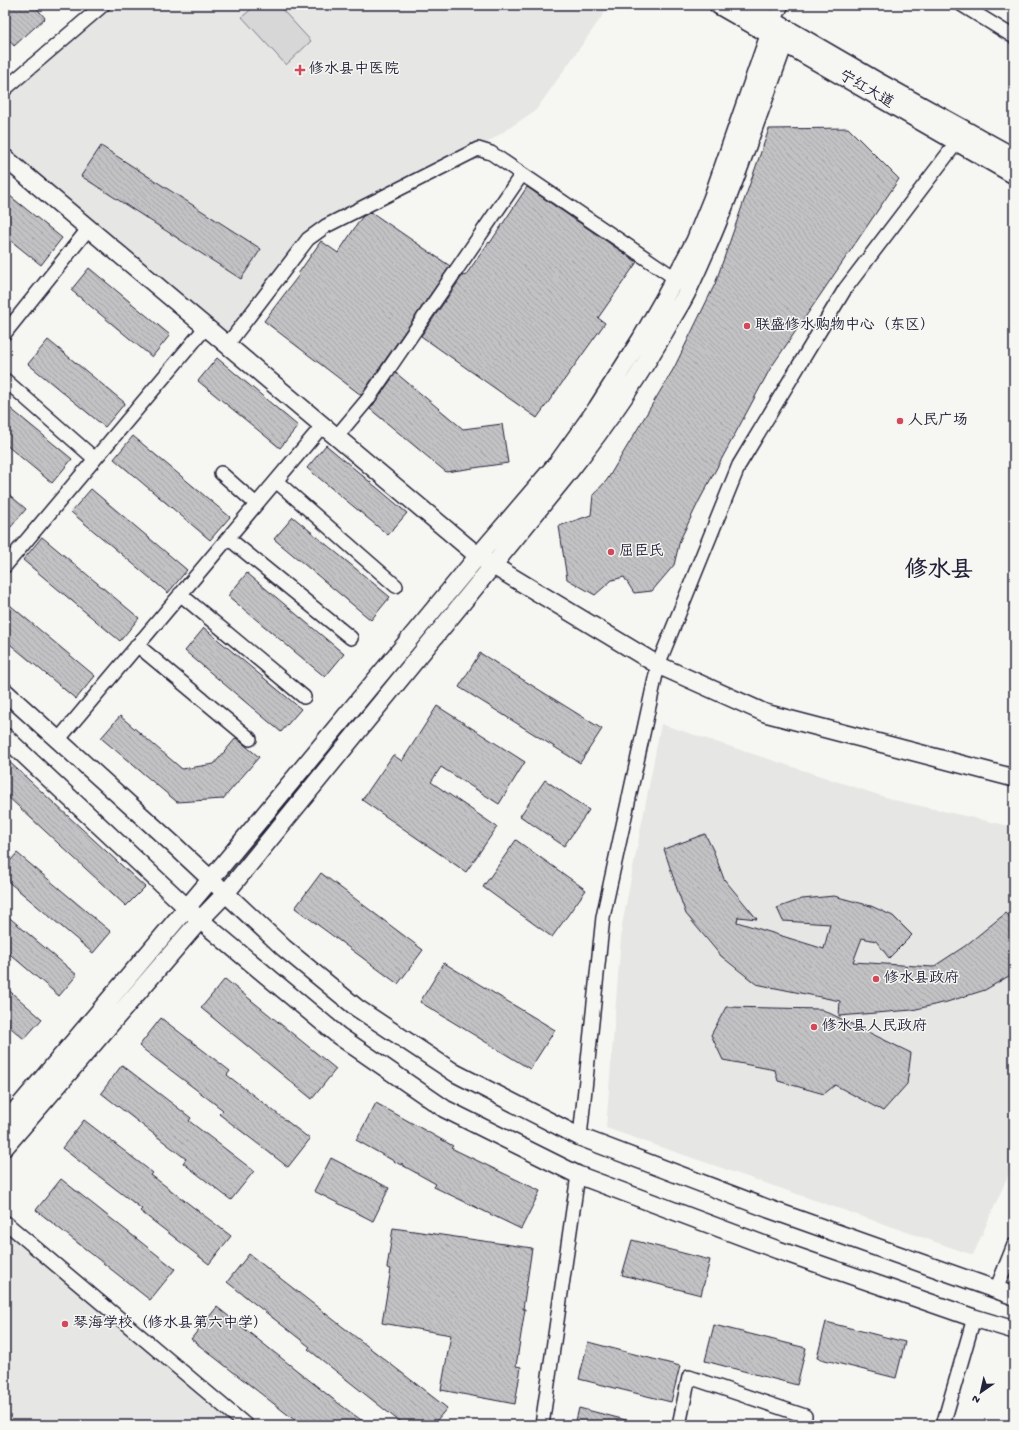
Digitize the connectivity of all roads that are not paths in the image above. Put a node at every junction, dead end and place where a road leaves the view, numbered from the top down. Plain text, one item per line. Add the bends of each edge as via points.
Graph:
1 (103, 5) edge
2 (718, 5) edge
3 (746, 5) edge
4 (782, 5) edge
5 (962, 5) edge
6 (772, 28) junction
7 (787, 37) junction
8 (1014, 37) edge
9 (5, 89) edge
10 (957, 142) junction
11 (1014, 157) edge
12 (5, 158) edge
13 (522, 174) junction
14 (1014, 175) edge
15 (89, 228) junction
16 (675, 278) junction
17 (688, 291) junction
18 (206, 327) junction
19 (5, 333) edge
20 (227, 344) junction
21 (5, 380) edge
22 (323, 425) junction
23 (337, 436) junction
24 (95, 459) junction
25 (221, 473) dead end
26 (276, 481) junction
27 (256, 504) junction
28 (228, 538) junction
29 (478, 556) junction
30 (492, 565) junction
31 (5, 566) edge
32 (396, 586) dead end
33 (180, 594) junction
34 (351, 638) dead end
35 (137, 645) junction
36 (658, 666) junction
37 (5, 692) edge
38 (304, 697) dead end
39 (5, 737) edge
40 (58, 740) junction
41 (250, 740) dead end
42 (1014, 778) edge
43 (211, 879) junction
44 (226, 893) junction
45 (187, 908) junction
46 (200, 920) junction
47 (5, 1123) edge
48 (580, 1138) junction
49 (5, 1147) edge
50 (578, 1175) junction
51 (5, 1222) edge
52 (1014, 1245) edge
53 (996, 1290) junction
54 (1014, 1296) edge
55 (974, 1318) junction
56 (1014, 1330) edge
57 (246, 1425) edge
58 (542, 1425) edge
59 (679, 1425) edge
60 (802, 1425) edge
61 (943, 1425) edge

1 - 9 street
2 - 6 main road, 宁红大道
3 - 6 main road, 宁红大道
4 - 6 street
5 - 8 street
6 - 7 main road, 宁红大道
6 - 16 main road via 712,199 695,241
7 - 10 main road, 宁红大道
7 - 11 main road, 宁红大道 via 877,81
7 - 17 main road via 736,177
10 - 14 main road, 宁红大道
10 - 36 street via 846,289 739,465
12 - 15 main road
13 - 16 street
13 - 20 street via 491,153 478,149 326,226 308,240
13 - 23 street via 368,399
15 - 18 main road
15 - 19 street
16 - 17 street
16 - 29 main road via 642,339 559,461
17 - 30 main road via 656,347 604,426
18 - 20 main road
18 - 24 street
20 - 22 main road
21 - 24 street
22 - 23 main road
22 - 26 street
23 - 29 main road
24 - 31 street
25 - 27 street
26 - 27 street
26 - 32 street
27 - 28 street
28 - 33 street
28 - 34 street
29 - 30 main road
29 - 43 main road
30 - 36 main road
30 - 44 main road
33 - 35 street
33 - 38 street
35 - 40 street
35 - 41 street
36 - 42 main road via 765,713
36 - 48 street via 603,917
37 - 40 main road
39 - 45 main road
40 - 43 main road
43 - 44 main road
43 - 45 main road
44 - 46 main road
44 - 48 main road via 284,948 357,1008 455,1073
45 - 46 main road
45 - 47 main road
46 - 49 main road
46 - 50 main road via 339,1036 445,1109
48 - 53 main road
50 - 55 main road via 778,1250
50 - 58 street
51 - 57 street
52 - 53 street
53 - 54 main road
55 - 56 main road
55 - 61 street
59 - 60 street via 689,1377 805,1416

